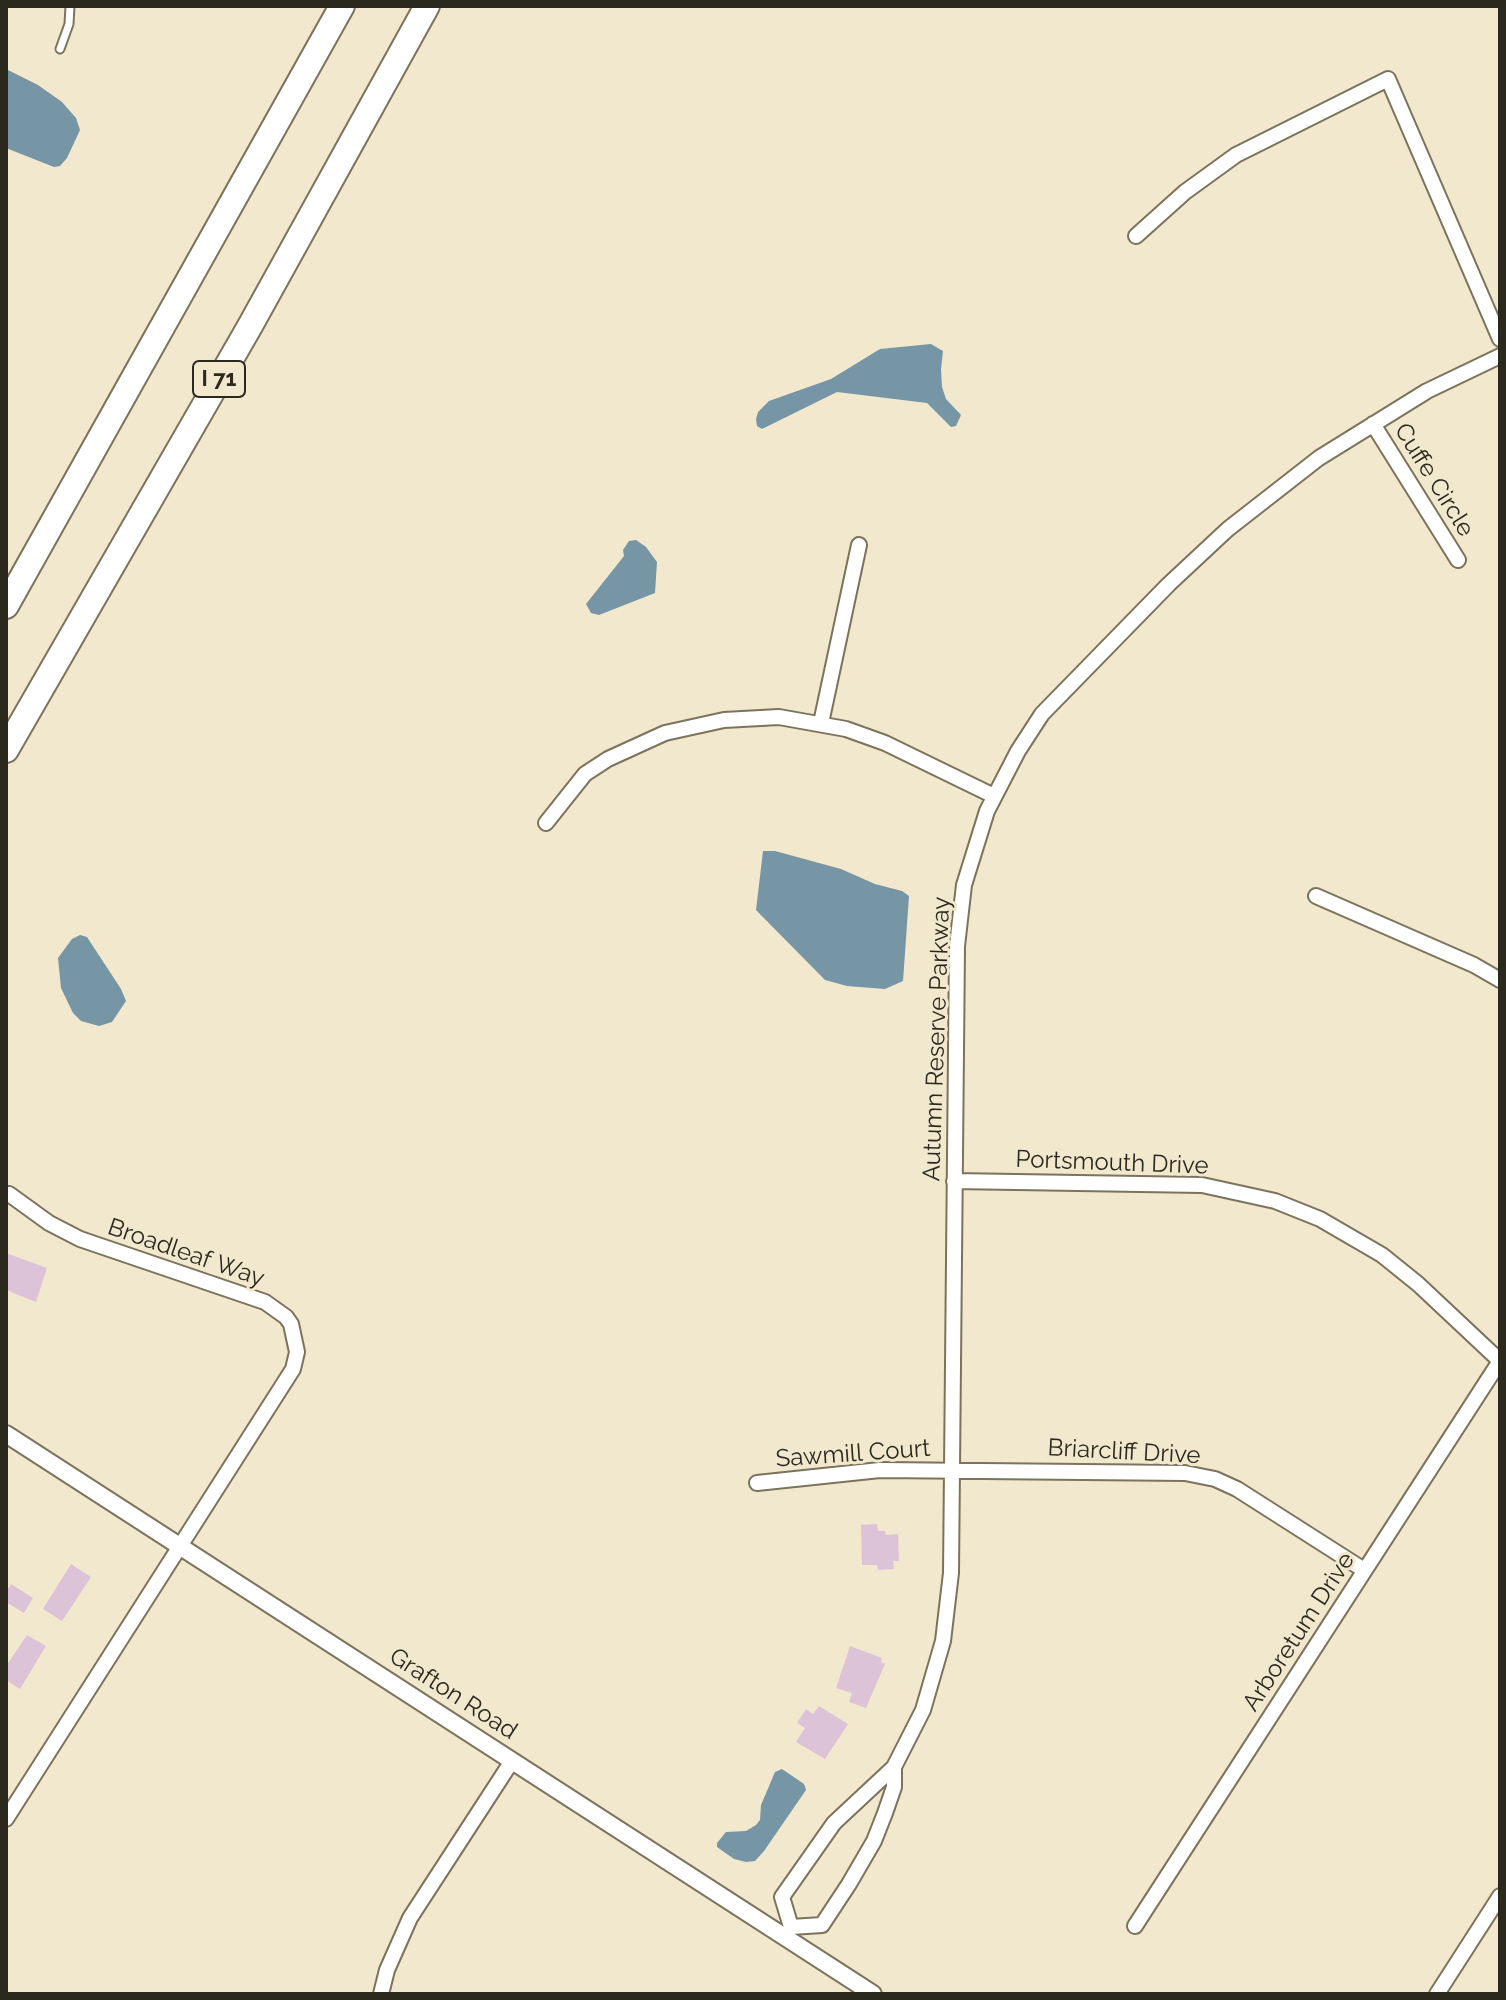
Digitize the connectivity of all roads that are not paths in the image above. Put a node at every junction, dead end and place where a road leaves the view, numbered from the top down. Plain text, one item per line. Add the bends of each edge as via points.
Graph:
1 (70, 6) edge
2 (342, 6) edge
3 (427, 6) edge
4 (60, 49) dead end
5 (1136, 236) dead end
6 (1500, 339) edge
7 (1500, 356) edge
8 (1373, 424) junction
9 (859, 545) dead end
10 (1458, 560) dead end
11 (6, 606) edge
12 (821, 723) junction
13 (6, 750) edge
14 (994, 796) junction
15 (546, 823) dead end
16 (1316, 896) dead end
17 (1500, 980) edge
18 (954, 1181) junction
19 (9, 1194) dead end
20 (1500, 1361) edge
21 (6, 1434) edge
22 (952, 1470) junction
23 (757, 1483) dead end
24 (180, 1546) junction
25 (1364, 1570) junction
26 (512, 1761) junction
27 (894, 1767) junction
28 (6, 1819) edge
29 (1500, 1896) edge
30 (1135, 1926) dead end
31 (788, 1932) junction
32 (381, 1994) edge
33 (873, 1994) edge
34 (1437, 1994) edge

1 - 4 lane
2 - 11 highway
3 - 13 highway, I 71
5 - 6 street via 1236,155 1388,79
7 - 8 street, Autumn Reserve Parkway
8 - 10 street, Cuffe Circle
8 - 14 street, Autumn Reserve Parkway via 1265,499 1169,584 1042,714
9 - 12 street
12 - 14 street via 885,743
12 - 15 street via 779,717 724,720 665,733 585,774
14 - 18 street, Autumn Reserve Parkway via 969,863 959,922
16 - 17 street
18 - 20 street, Portsmouth Drive via 1202,1185 1275,1201 1320,1219 1382,1255
18 - 22 street, Autumn Reserve Parkway
19 - 24 street, Broadleaf Way via 72,1235 265,1302 291,1324 297,1352 293,1369
20 - 25 street, Arboretum Drive
21 - 24 street, Grafton Road
22 - 23 street, Sawmill Court via 854,1471
22 - 25 street, Briarcliff Drive via 1202,1476 1251,1497
22 - 27 street, Autumn Reserve Parkway via 951,1573 943,1641 923,1710
24 - 26 street, Grafton Road
24 - 28 street, Broadleaf Way
25 - 30 street, Arboretum Drive
26 - 31 street, Grafton Road
26 - 32 street via 410,1918
27 - 31 street, Autumn Reserve Parkway via 834,1823 782,1897
27 - 31 street, Autumn Reserve Parkway via 885,1813 849,1884 822,1925
29 - 34 street
31 - 33 street, Grafton Road

